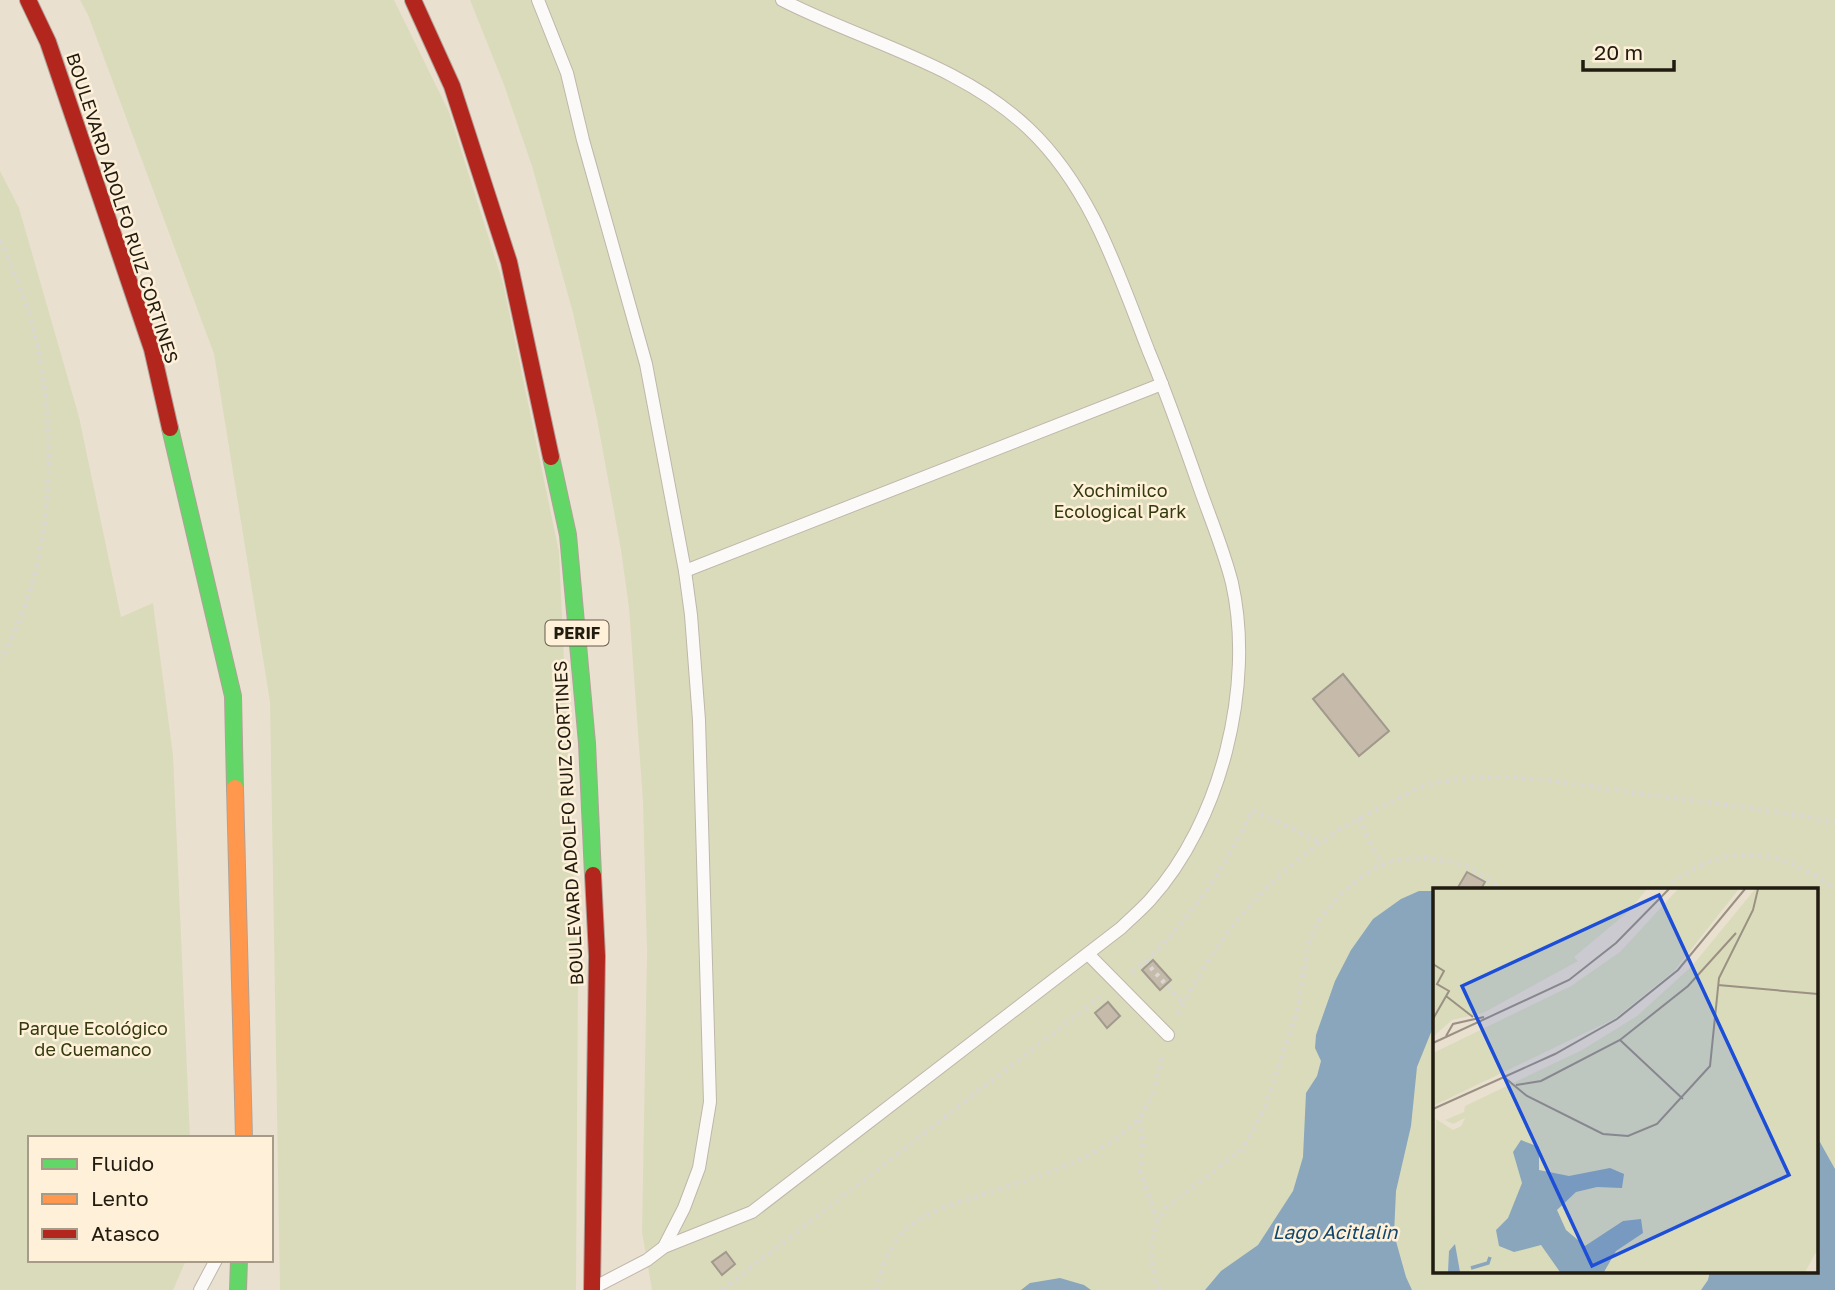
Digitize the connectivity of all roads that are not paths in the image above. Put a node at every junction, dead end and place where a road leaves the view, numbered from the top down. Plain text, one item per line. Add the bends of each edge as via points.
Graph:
1 (28, 0) edge
2 (413, 0) edge
3 (538, 0) edge
4 (782, 0) edge
5 (1162, 384) junction
6 (685, 571) junction
7 (1088, 954) junction
8 (1168, 1035) road end
9 (244, 1136) edge
10 (664, 1247) junction
11 (215, 1262) edge
12 (239, 1262) edge
13 (593, 1289) edge
14 (200, 1290) edge
15 (238, 1290) edge

1 - 9 highway, BOULEVARD ADOLFO RUIZ CORTINES via 48,42 152,349 233,696
2 - 13 highway, BOULEVARD ADOLFO RUIZ CORTINES / PERIF via 452,86 509,262 568,535 587,743 597,956
3 - 6 lane via 567,73 646,365
4 - 5 lane via 966,83 1027,127 1053,154 1097,221
5 - 6 lane
5 - 7 lane via 1232,584 1240,659 1235,707 1222,769 1178,861 1151,899
6 - 10 lane via 699,720 710,1102 699,1168
7 - 8 lane
7 - 10 lane via 752,1212
10 - 13 lane
11 - 14 lane
12 - 15 highway

